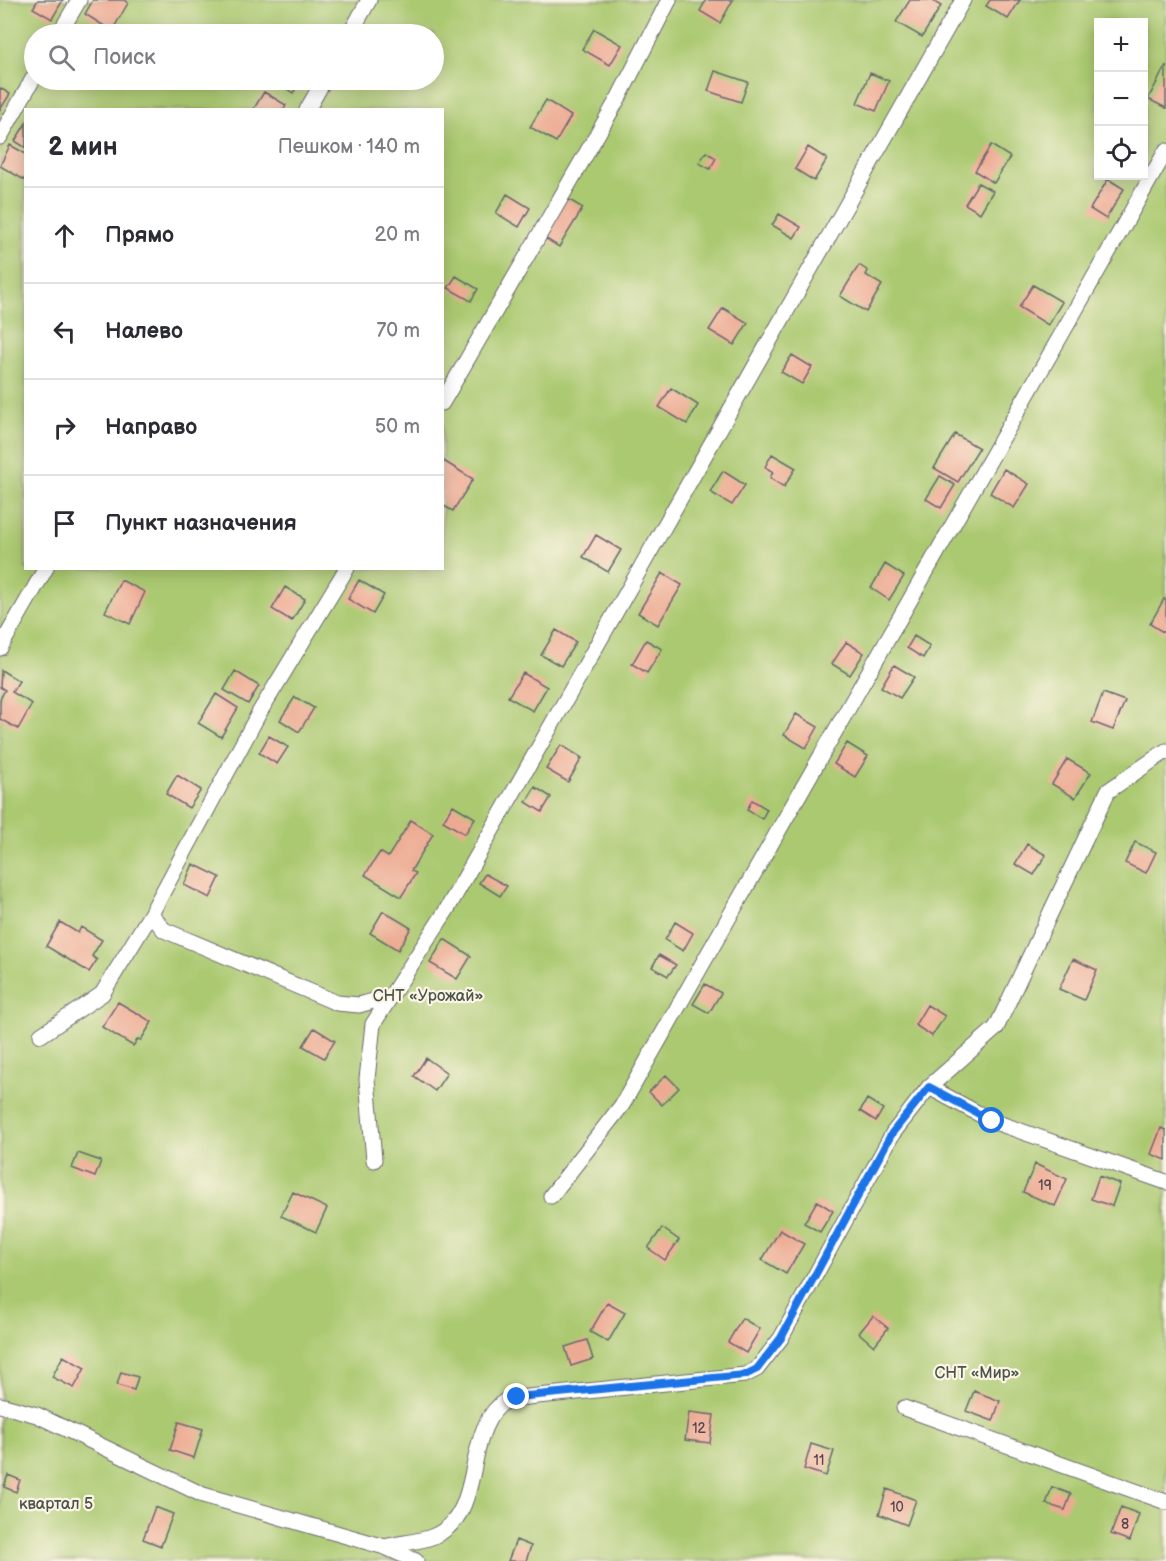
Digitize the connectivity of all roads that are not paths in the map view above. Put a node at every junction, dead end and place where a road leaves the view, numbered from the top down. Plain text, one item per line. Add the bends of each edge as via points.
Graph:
1 (79, 0) edge
2 (369, 0) edge
3 (669, 0) edge
4 (963, 0) edge
5 (65, 24) edge
6 (356, 24) edge
7 (27, 90) edge
8 (318, 90) edge
9 (308, 108) edge
10 (0, 137) edge
11 (1166, 151) edge
12 (444, 400) edge
13 (45, 570) edge
14 (346, 570) edge
15 (0, 648) edge
16 (1166, 751) edge
17 (152, 914) junction
18 (391, 996) junction
19 (41, 1035) dead end
20 (929, 1087) junction
21 (374, 1160) dead end
22 (1166, 1182) edge
23 (551, 1196) dead end
24 (0, 1405) edge
25 (904, 1408) dead end
26 (1166, 1502) edge
27 (385, 1547) junction
28 (416, 1561) edge

1 - 5 lane
2 - 6 lane
3 - 12 lane via 619,97
4 - 18 lane via 446,911
7 - 10 lane
8 - 9 lane
11 - 23 lane via 622,1105
13 - 15 lane
14 - 17 lane via 255,722
16 - 20 lane via 1108,792 996,1028
17 - 18 lane via 164,930 337,1003 359,1005
17 - 19 lane via 102,994
18 - 21 lane via 373,1024 368,1068
20 - 22 lane via 992,1121
20 - 27 lane via 892,1133 781,1338 757,1369 745,1375 508,1399 492,1411 477,1450 462,1511 434,1536
24 - 27 lane via 37,1415 203,1496
25 - 26 lane
27 - 28 lane

